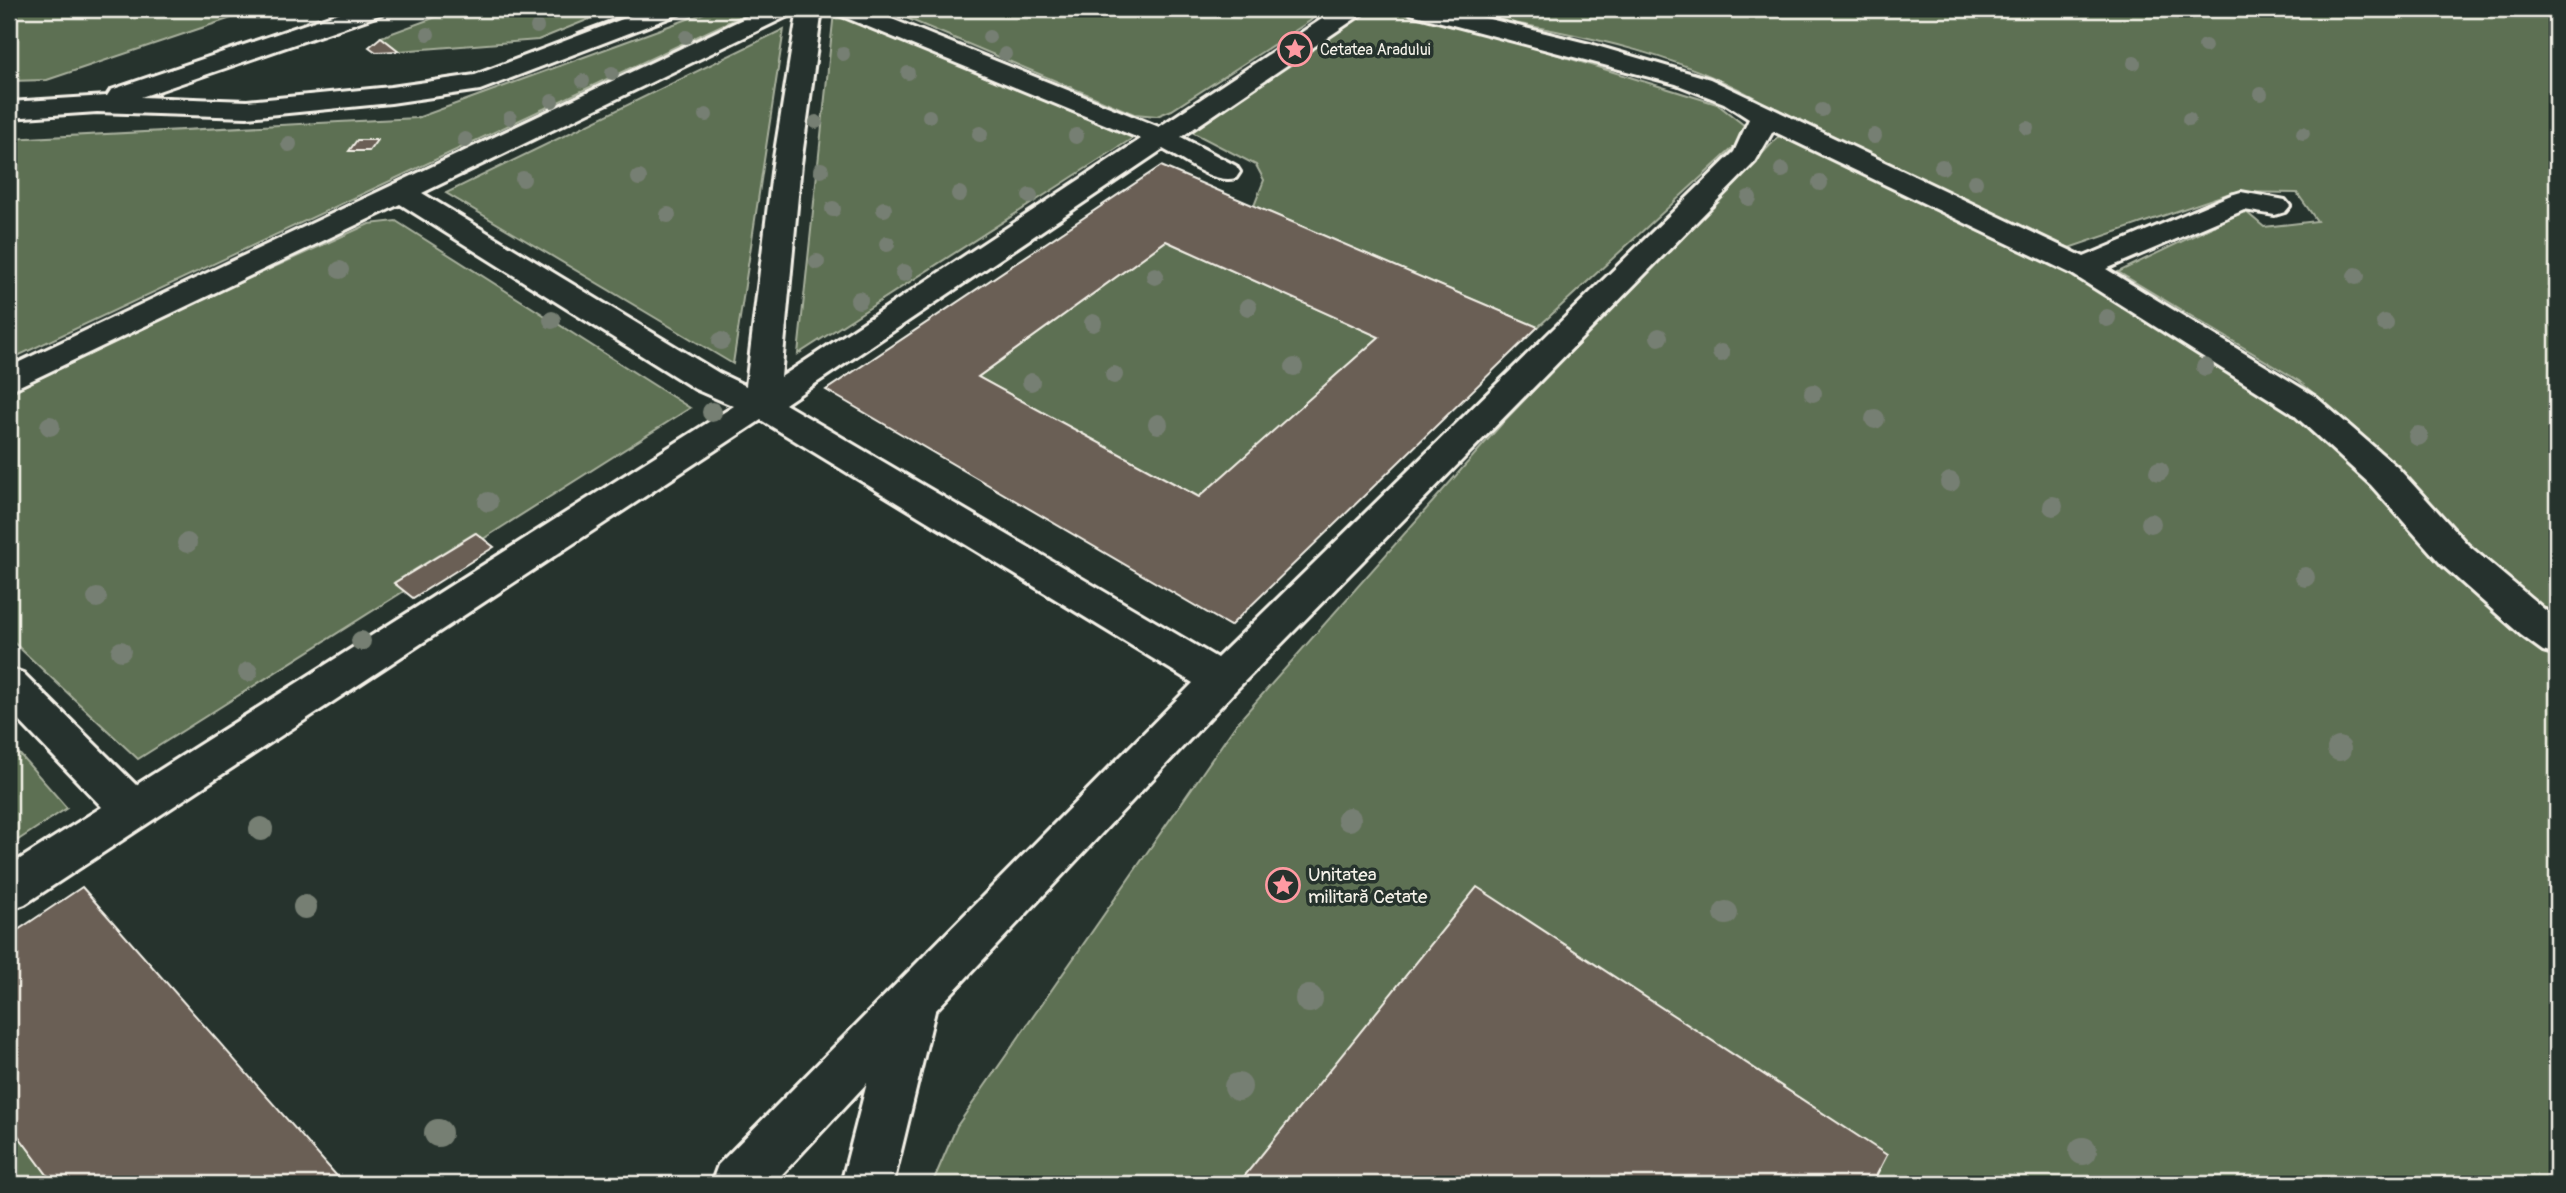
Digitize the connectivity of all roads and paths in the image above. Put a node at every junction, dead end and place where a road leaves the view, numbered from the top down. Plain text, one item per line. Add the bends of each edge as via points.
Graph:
1 (373, 9) edge
2 (670, 9) edge
3 (783, 9) edge
4 (810, 9) edge
5 (846, 9) edge
6 (1353, 9) edge
7 (1420, 9) edge
8 (97, 104) junction
9 (9, 110) edge
10 (1763, 116) junction
11 (1161, 137) junction
12 (1226, 172) dead end
13 (402, 193) junction
14 (2275, 206) dead end
15 (2083, 268) junction
16 (9, 380) edge
17 (761, 405) junction
18 (2557, 640) edge
19 (1221, 681) junction
20 (9, 684) edge
21 (132, 810) junction
22 (9, 890) edge
23 (914, 999) junction
24 (737, 1184) edge
25 (867, 1184) edge

1 - 8 lane
2 - 8 lane via 480,82 247,109
3 - 13 lane
4 - 17 lane via 787,164
5 - 11 lane
6 - 11 lane
7 - 10 lane via 1710,86
8 - 9 lane
10 - 15 lane
10 - 19 lane via 1745,156
11 - 12 lane
11 - 17 lane
13 - 16 lane
13 - 17 lane via 707,382
14 - 15 lane via 2241,201
15 - 18 lane via 2304,405 2384,476 2455,555
17 - 19 lane
17 - 21 lane
19 - 23 lane
20 - 21 lane
21 - 22 lane
23 - 24 lane
23 - 25 lane

